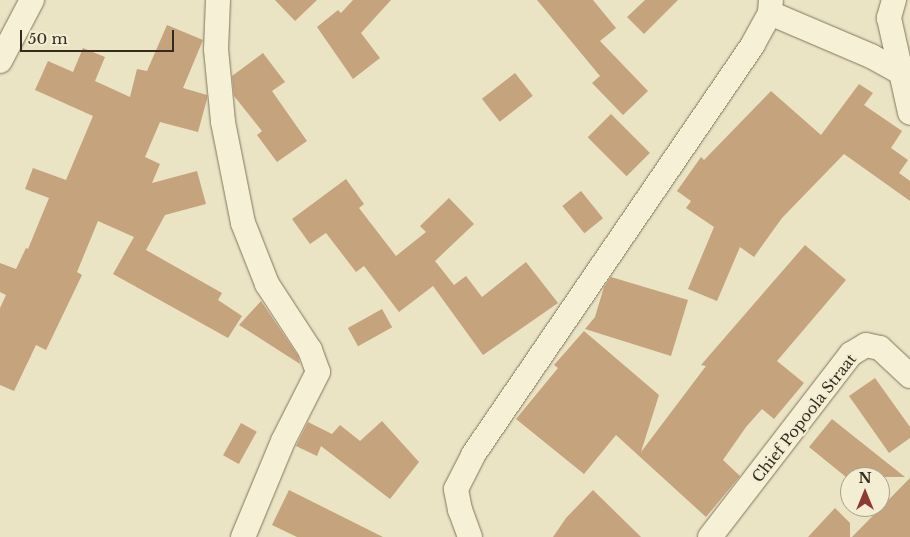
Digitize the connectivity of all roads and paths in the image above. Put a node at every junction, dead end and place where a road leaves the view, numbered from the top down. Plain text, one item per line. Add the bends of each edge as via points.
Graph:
1 (32, 0) edge
2 (218, 0) edge
3 (894, 0) edge
4 (770, 7) edge
5 (0, 61) edge
6 (900, 72) junction
7 (910, 113) edge
8 (910, 376) edge
9 (248, 535) edge
10 (470, 537) edge
11 (710, 537) edge

1 - 5 street
2 - 9 street via 216,49 223,122 243,223 267,284 316,363 318,372 283,441
3 - 6 street via 888,18
4 - 6 street
4 - 10 street via 753,44 473,455 456,489
6 - 7 street
8 - 11 street, Chief Popoola Straat via 880,348 866,345 851,354

